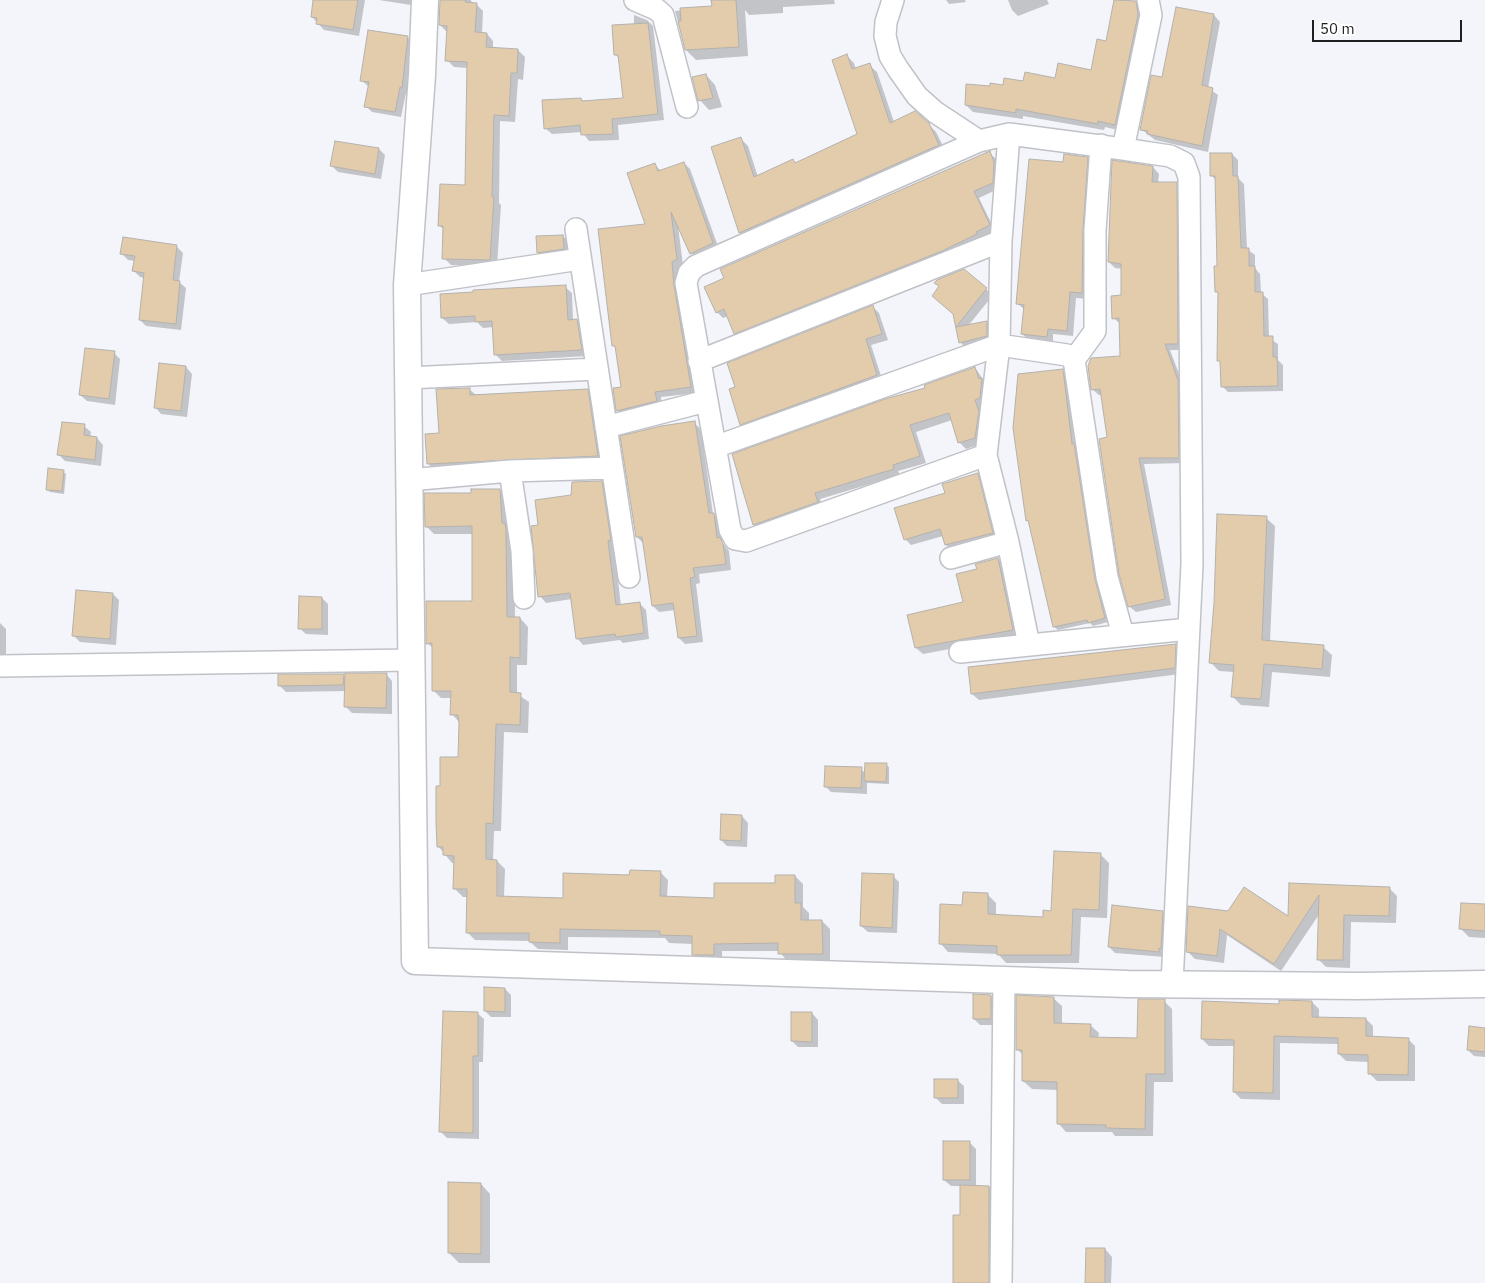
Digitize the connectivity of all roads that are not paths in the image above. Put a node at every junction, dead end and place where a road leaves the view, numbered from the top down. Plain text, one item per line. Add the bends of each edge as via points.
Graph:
1 (425, 0) edge
2 (635, 0) edge
3 (893, 0) edge
4 (1148, 0) edge
5 (687, 107) dead end
6 (1009, 134) junction
7 (979, 141) junction
8 (1101, 145) junction
9 (1123, 149) junction
10 (576, 230) dead end
11 (1001, 241) junction
12 (580, 259) junction
13 (407, 285) junction
14 (999, 345) junction
15 (1074, 360) junction
16 (699, 361) junction
17 (597, 369) junction
18 (408, 378) junction
19 (706, 401) junction
20 (606, 427) junction
21 (715, 446) junction
22 (986, 455) junction
23 (612, 468) junction
24 (510, 471) junction
25 (409, 480) junction
26 (1008, 542) junction
27 (951, 558) dead end
28 (629, 578) dead end
29 (524, 598) dead end
30 (1189, 629) junction
31 (1123, 635) junction
32 (1029, 645) junction
33 (960, 652) dead end
34 (412, 660) junction
35 (0, 666) edge
36 (1004, 979) junction
37 (1172, 984) junction
38 (1485, 984) edge
39 (1001, 1283) edge

1 - 13 street
2 - 5 street via 663,15
3 - 7 street via 884,36 890,56 922,101
4 - 9 street via 1151,16
6 - 7 street
6 - 8 street
6 - 11 street
7 - 16 street via 696,266 689,272 686,283
8 - 9 street
8 - 15 street via 1095,230 1095,331
9 - 30 street via 1170,156 1184,163 1189,177 1192,564
10 - 12 street
11 - 14 street
11 - 16 street
12 - 13 street
12 - 17 street
13 - 18 street
14 - 15 street via 1067,355
14 - 21 street
14 - 22 street
15 - 31 street via 1107,577
16 - 19 street
17 - 18 street
17 - 20 street
18 - 25 street
19 - 20 street
19 - 21 street
20 - 23 street
21 - 22 street via 730,530 735,539 746,541
22 - 26 street
23 - 24 street
23 - 28 street
24 - 25 street
24 - 29 street via 522,551
25 - 34 street
26 - 27 street
26 - 32 street
30 - 31 street
30 - 37 street
31 - 32 street
32 - 33 street
34 - 35 street
34 - 36 street via 415,961
36 - 37 street
36 - 39 street
37 - 38 street

